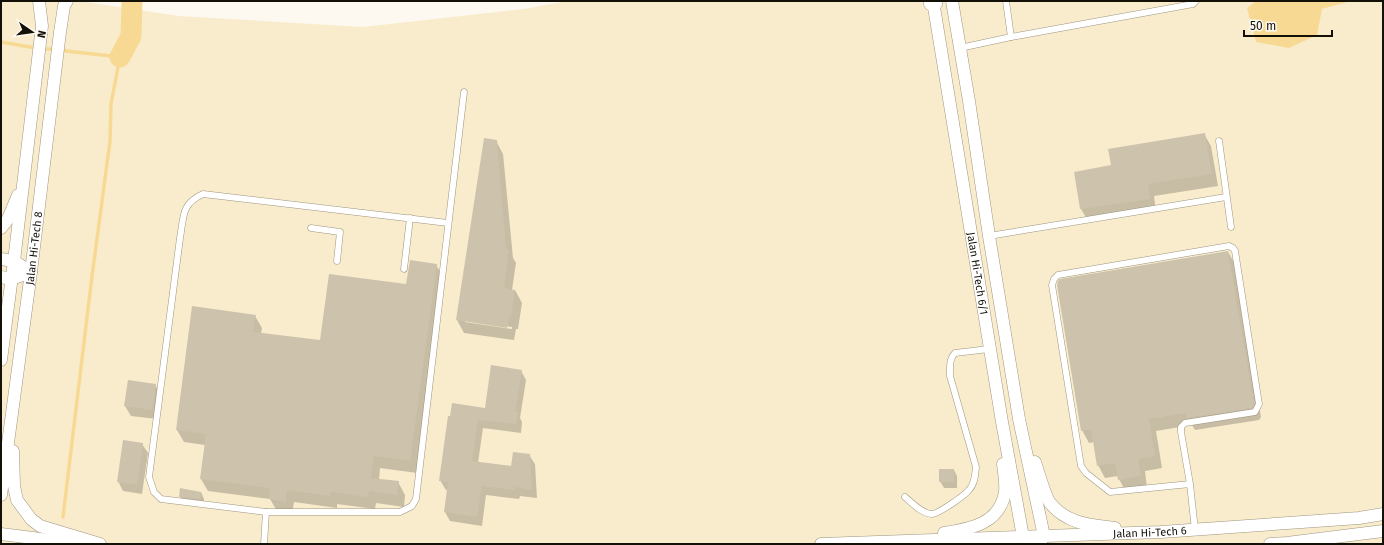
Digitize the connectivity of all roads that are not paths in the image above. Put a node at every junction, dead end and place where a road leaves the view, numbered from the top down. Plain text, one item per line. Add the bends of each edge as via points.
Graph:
1 (39, 1) edge
2 (67, 1) edge
3 (933, 1) edge
4 (952, 1) edge
5 (1006, 1) edge
6 (1196, 1) edge
7 (1011, 37) junction
8 (960, 48) junction
9 (464, 92) dead end
10 (1219, 141) dead end
11 (24, 180) junction
12 (1226, 197) junction
13 (410, 218) junction
14 (448, 223) junction
15 (1231, 227) dead end
16 (1, 228) edge
17 (311, 228) dead end
18 (989, 236) junction
19 (1, 259) edge
20 (14, 261) junction
21 (336, 261) dead end
22 (404, 269) dead end
23 (31, 272) junction
24 (6, 278) edge
25 (990, 349) junction
26 (1, 360) edge
27 (12, 414) junction
28 (1019, 419) junction
29 (1002, 422) junction
30 (1190, 484) junction
31 (1, 495) edge
32 (905, 497) dead end
33 (266, 512) junction
34 (1383, 514) edge
35 (1195, 530) junction
36 (1383, 531) edge
37 (1161, 532) junction
38 (1, 534) edge
39 (1026, 540) edge
40 (1042, 540) edge
41 (898, 541) junction
42 (80, 544) edge
43 (100, 544) edge
44 (264, 544) edge
45 (821, 544) edge
46 (1270, 544) edge

1 - 11 street, Jalan Hi-Tech 8 via 42,26
2 - 23 street, Jalan Hi-Tech 8 via 60,32
3 - 25 street, Jalan Hi-Tech 6/1
4 - 8 street, Jalan Hi-Tech 6/1
5 - 7 lane
6 - 7 lane via 1193,4
7 - 8 lane
8 - 18 street, Jalan Hi-Tech 6/1
9 - 14 lane
10 - 12 lane
11 - 16 street via 8,219
11 - 20 street, Jalan Hi-Tech 8
12 - 15 lane
12 - 18 lane
13 - 14 lane
13 - 22 lane
13 - 33 lane via 203,194 193,198 185,207 149,478 154,492 161,499
14 - 33 lane via 416,499 412,506 400,512
17 - 21 lane via 340,232
18 - 28 street, Jalan Hi-Tech 6/1
19 - 20 street
20 - 23 street
20 - 24 street, Jalan Hi-Tech 8
23 - 24 street
23 - 27 street, Jalan Hi-Tech 8
24 - 26 street, Jalan Hi-Tech 8
25 - 29 street, Jalan Hi-Tech 6/1
25 - 32 lane via 956,352 950,363 950,376 976,467 975,480 969,490 940,512 932,514 924,512
27 - 31 street, Jalan Hi-Tech 8
27 - 43 street via 14,486 17,500 25,512 40,526
28 - 37 street via 1049,502 1058,511 1082,524
28 - 40 street, Jalan Hi-Tech 6/1
29 - 39 street, Jalan Hi-Tech 6/1
29 - 41 street via 1005,492 1001,504 993,515 982,524 967,529
30 - 30 lane via 1110,492 1081,466 1052,285 1058,275 1229,246 1233,248 1259,404 1255,412 1185,423 1181,427
30 - 35 lane
33 - 44 lane
34 - 35 street, Jalan Hi-Tech 6
35 - 37 street, Jalan Hi-Tech 6
36 - 46 street
37 - 40 street, Jalan Hi-Tech 6
38 - 42 street
39 - 40 street, Jalan Hi-Tech 6
39 - 41 street, Jalan Hi-Tech 6
41 - 45 street, Jalan Hi-Tech 6

